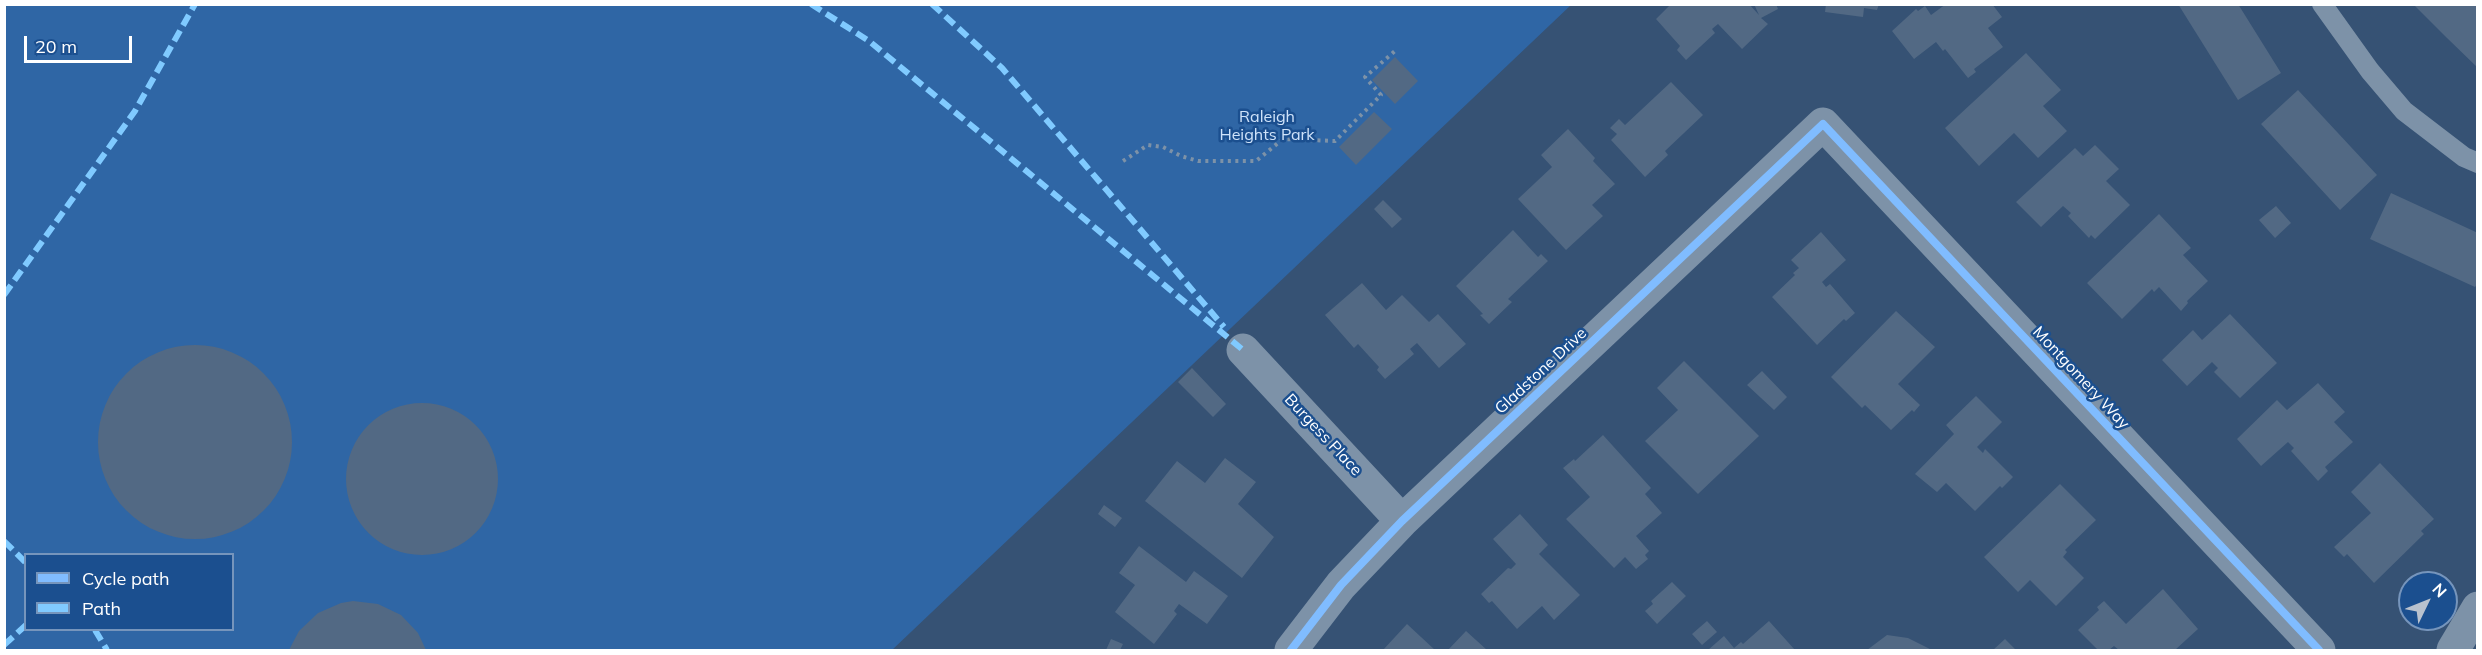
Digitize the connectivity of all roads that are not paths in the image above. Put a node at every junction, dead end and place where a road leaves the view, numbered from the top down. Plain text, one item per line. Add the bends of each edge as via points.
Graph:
1 (2322, 4) edge
2 (1822, 124) joint
3 (2478, 163) edge
4 (1243, 350) dead end
5 (1402, 521) junction
6 (2478, 608) edge
7 (1291, 651) edge
8 (2319, 651) edge
9 (2453, 651) edge

1 - 3 lane via 2404,111 2464,157
2 - 5 street, Gladstone Drive
2 - 8 street, Montgomery Way
4 - 5 street, Burgess Place
5 - 7 street, Gladstone Drive via 1341,585
6 - 9 street

